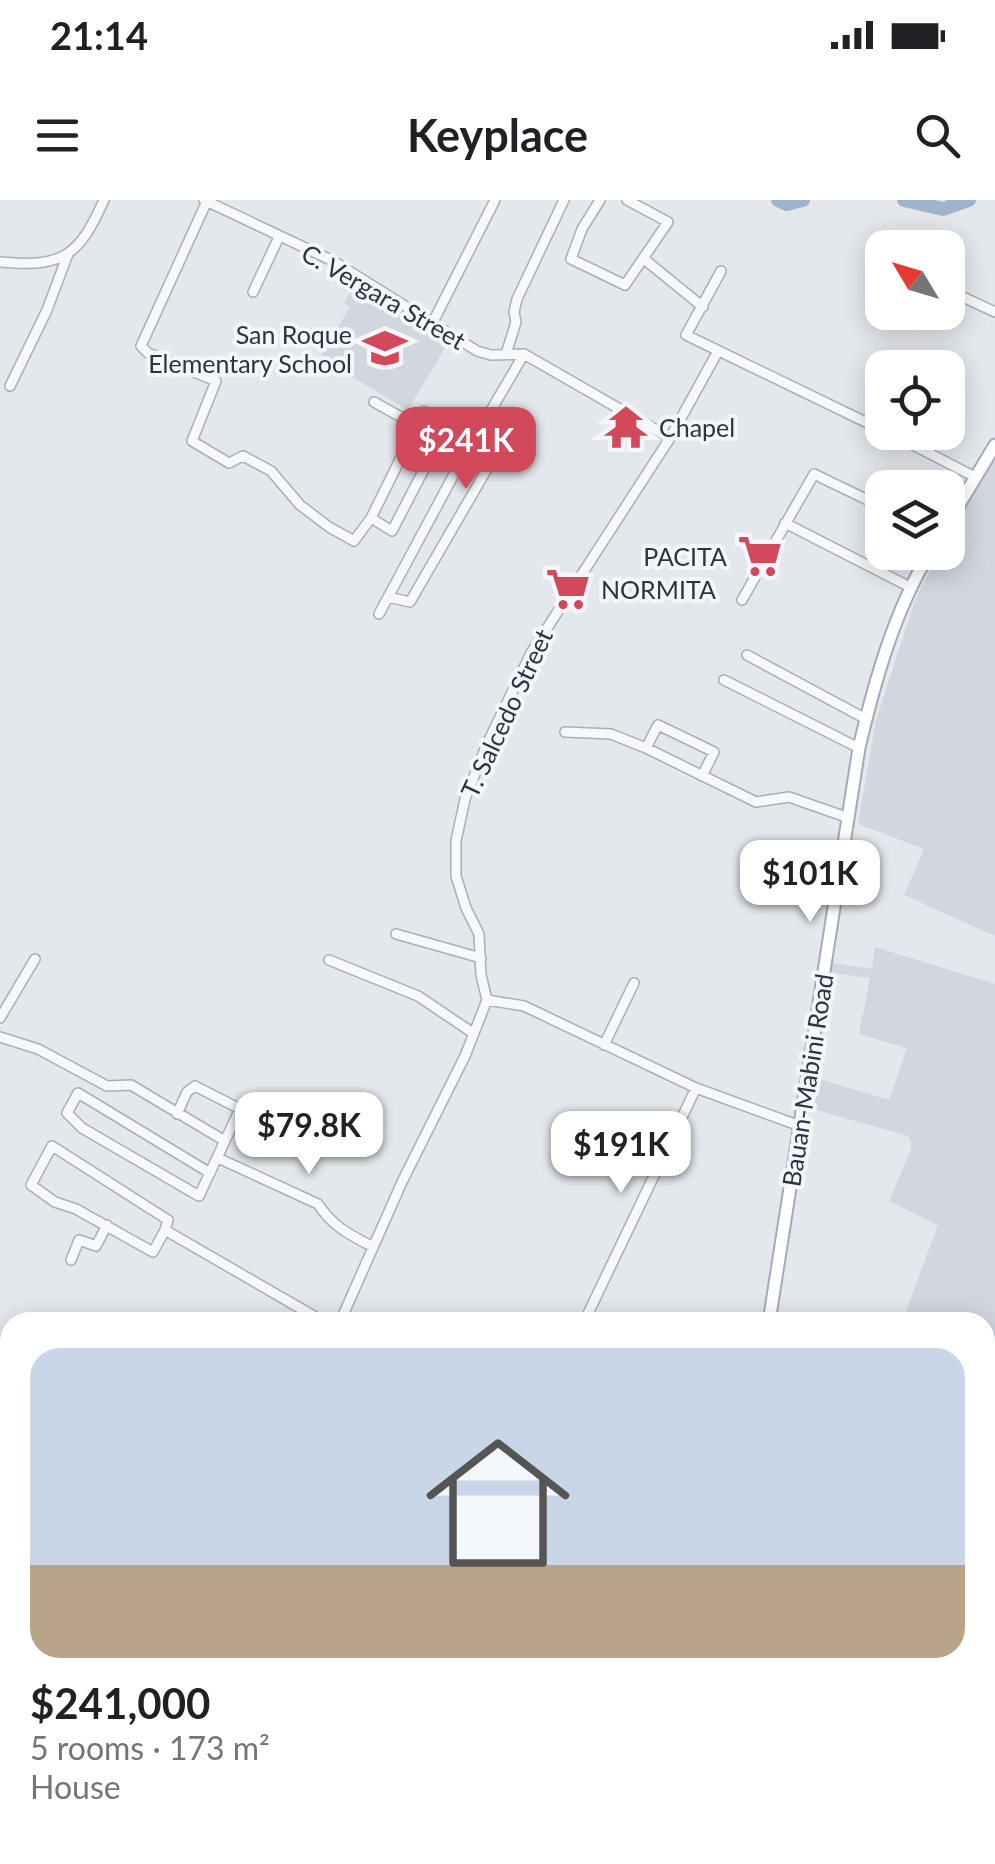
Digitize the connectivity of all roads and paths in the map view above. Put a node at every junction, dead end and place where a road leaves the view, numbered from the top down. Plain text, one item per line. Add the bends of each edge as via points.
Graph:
1 (104, 200) edge
2 (495, 200) edge
3 (564, 200) edge
4 (600, 200) edge
5 (626, 200) edge
6 (206, 201) edge
7 (279, 237) junction
8 (68, 254) junction
9 (644, 259) junction
10 (0, 262) edge
11 (721, 271) dead end
12 (253, 292) dead end
13 (965, 298) edge
14 (703, 307) junction
15 (995, 312) edge
16 (433, 322) junction
17 (717, 353) junction
18 (506, 354) junction
19 (524, 354) junction
20 (10, 386) dead end
21 (374, 402) dead end
22 (865, 422) edge
23 (448, 423) junction
24 (418, 426) junction
25 (475, 438) junction
26 (670, 438) junction
27 (995, 446) edge
28 (922, 450) edge
29 (975, 477) junction
30 (965, 494) edge
31 (865, 499) edge
32 (372, 518) junction
33 (785, 524) junction
34 (917, 570) edge
35 (910, 587) junction
36 (388, 597) junction
37 (742, 600) dead end
38 (379, 614) dead end
39 (746, 655) dead end
40 (724, 680) dead end
41 (866, 718) junction
42 (565, 732) dead end
43 (646, 748) junction
44 (859, 748) junction
45 (702, 776) junction
46 (849, 818) junction
47 (396, 934) dead end
48 (481, 958) junction
49 (35, 959) dead end
50 (330, 960) dead end
51 (634, 983) dead end
52 (487, 1000) junction
53 (0, 1018) edge
54 (473, 1032) junction
55 (0, 1037) edge
56 (604, 1045) junction
57 (696, 1088) junction
58 (177, 1114) junction
59 (800, 1126) junction
60 (225, 1141) junction
61 (218, 1158) junction
62 (210, 1173) junction
63 (106, 1225) junction
64 (165, 1230) junction
65 (373, 1247) junction
66 (71, 1260) dead end
67 (307, 1312) edge
68 (344, 1312) edge
69 (589, 1312) edge
70 (771, 1312) edge

1 - 8 street
2 - 16 street
3 - 18 street via 517,300
4 - 9 street via 571,259 625,285
5 - 9 street via 668,222
6 - 7 street, C. Vergara Street
6 - 32 street via 149,322 143,350 216,381 192,442 229,462 243,456 271,471 300,504 354,541
7 - 12 street
7 - 16 street, C. Vergara Street
8 - 10 street via 27,265
8 - 20 street
9 - 14 street
11 - 14 street
13 - 15 street
14 - 17 street via 686,335
16 - 18 street, C. Vergara Street via 477,351
17 - 22 street
17 - 26 street, T. Salcedo Street
18 - 19 street, C. Vergara Street
19 - 25 street
19 - 26 street, C. Vergara Street
21 - 24 street
23 - 24 street via 424,411
23 - 25 street
23 - 32 street via 392,531
24 - 32 street
25 - 36 street
25 - 36 street via 498,450 410,602
26 - 48 street, T. Salcedo Street via 531,653 460,812 456,876 480,934
27 - 29 main road
28 - 29 street
29 - 30 main road
31 - 33 street via 814,474
33 - 35 street
33 - 37 street
34 - 35 main road, Bauan-Mabini Road
35 - 41 main road, Bauan-Mabini Road
36 - 38 street
39 - 41 street
40 - 44 street
41 - 44 main road, Bauan-Mabini Road
42 - 43 street via 611,734
43 - 45 street
43 - 45 street via 658,725 714,752
44 - 46 main road, Bauan-Mabini Road
45 - 46 street via 756,802 789,798
46 - 59 main road, Bauan-Mabini Road
47 - 48 street
48 - 52 street, T. Salcedo Street
49 - 53 street
50 - 54 street via 418,996
51 - 56 street
52 - 54 street
52 - 56 street via 524,1006
54 - 65 street
55 - 58 street via 107,1086 130,1085
56 - 57 street
57 - 59 street
57 - 69 street
58 - 60 street
58 - 60 street via 195,1086 240,1109
59 - 70 main road, Bauan-Mabini Road
60 - 61 street
61 - 62 street
61 - 65 street via 318,1204 344,1232
62 - 62 street via 117,1114 76,1094 68,1116 82,1128 199,1196
63 - 64 street via 153,1252
63 - 64 street via 31,1185 52,1146 168,1220
63 - 66 street via 96,1246 79,1240
64 - 67 street
65 - 68 street

